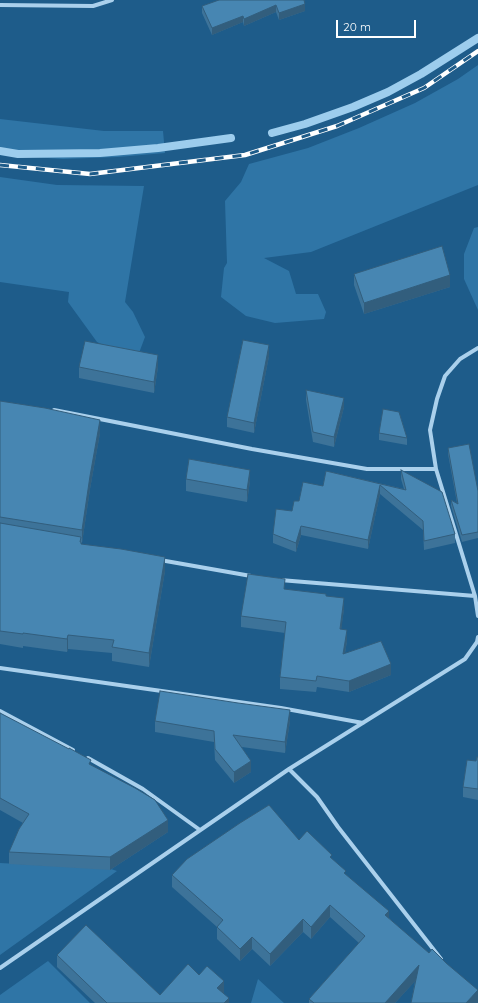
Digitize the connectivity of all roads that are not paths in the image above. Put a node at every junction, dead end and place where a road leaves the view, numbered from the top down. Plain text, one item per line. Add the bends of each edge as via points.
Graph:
1 (112, 0) edge
2 (0, 5) edge
3 (478, 348) edge
4 (50, 409) edge
5 (436, 469) junction
6 (155, 559) edge
7 (256, 576) edge
8 (271, 579) edge
9 (475, 596) junction
10 (478, 616) edge
11 (478, 637) edge
12 (0, 668) edge
13 (0, 711) edge
14 (363, 723) junction
15 (77, 753) edge
16 (84, 756) edge
17 (289, 769) junction
18 (200, 830) junction
19 (443, 961) edge
20 (0, 968) edge

1 - 2 street via 93,6
3 - 5 street via 460,359 445,376 437,399 430,430
4 - 5 street via 367,469
5 - 9 street
6 - 7 street
8 - 9 street
9 - 10 street
11 - 14 street via 465,659
12 - 14 street via 281,708
13 - 15 street
14 - 17 street
16 - 18 street via 143,789
17 - 18 street
17 - 19 street via 317,797
18 - 20 street

